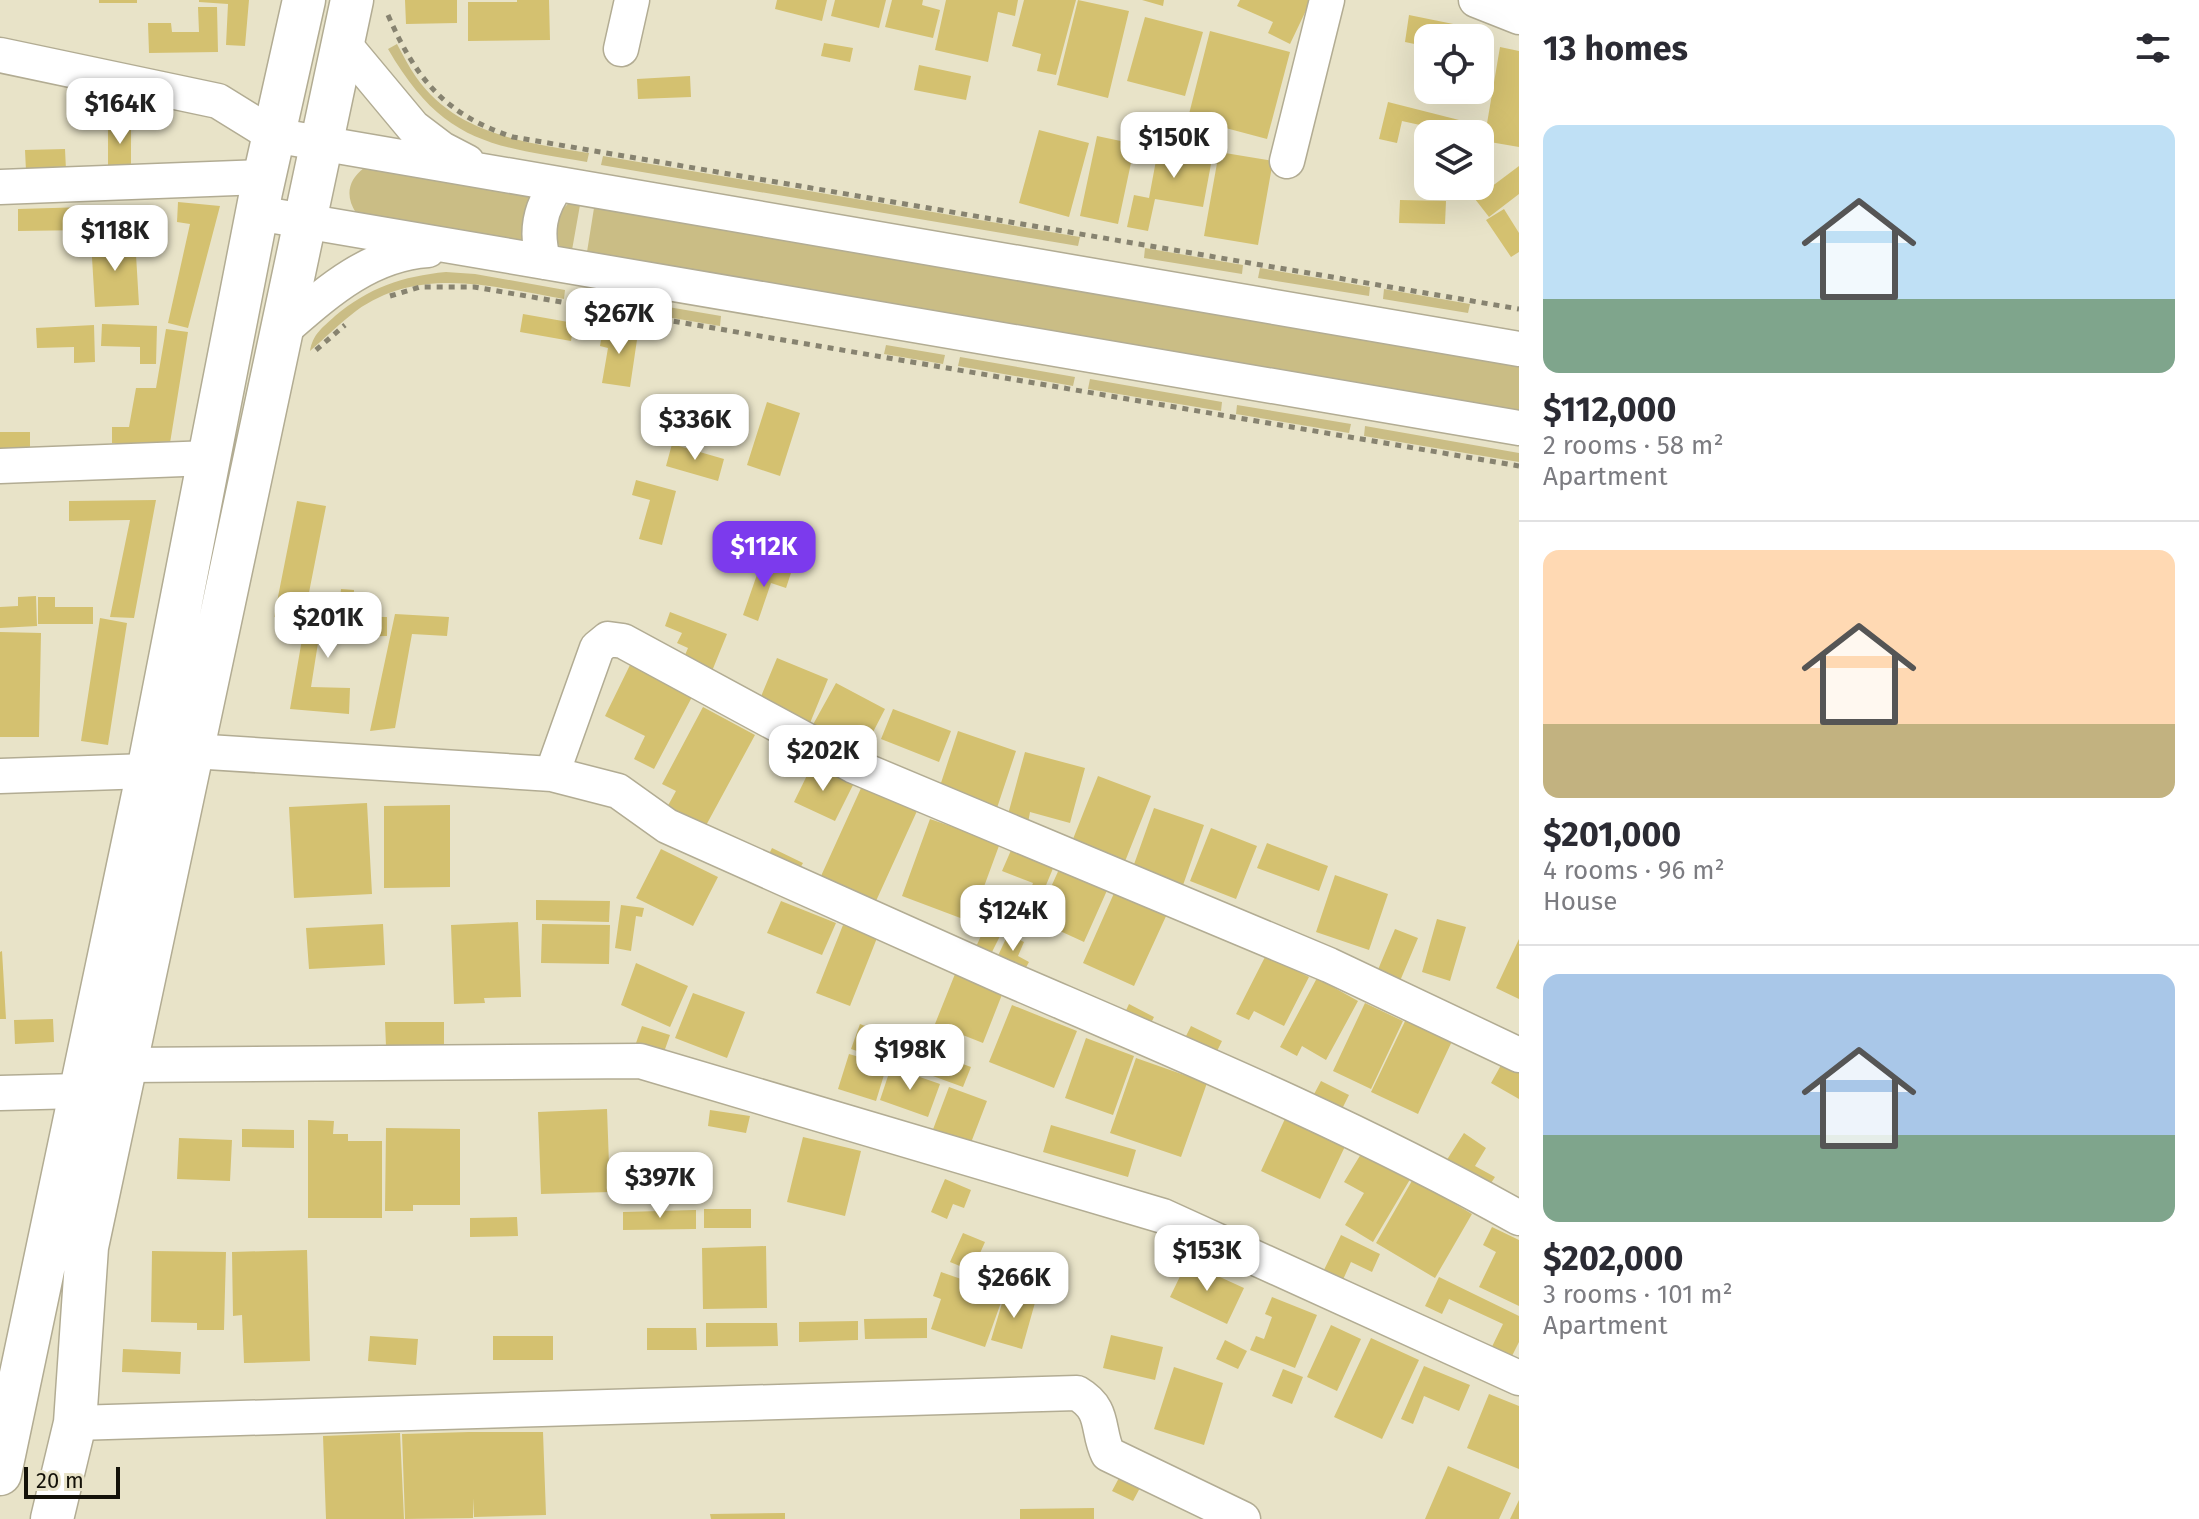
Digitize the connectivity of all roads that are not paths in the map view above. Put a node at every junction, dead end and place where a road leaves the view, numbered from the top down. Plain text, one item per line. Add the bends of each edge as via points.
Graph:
1 (304, 0) edge
2 (632, 0) edge
3 (1327, 0) edge
4 (1476, 0) edge
5 (370, 7) edge
6 (1519, 17) edge
7 (343, 43) junction
8 (621, 49) dead end
9 (0, 55) edge
10 (273, 135) junction
11 (321, 143) junction
12 (1287, 161) dead end
13 (505, 175) junction
14 (558, 184) junction
15 (0, 187) edge
16 (261, 195) junction
17 (305, 221) junction
18 (477, 250) junction
19 (544, 262) junction
20 (298, 341) junction
21 (1519, 349) edge
22 (1519, 428) edge
23 (210, 458) junction
24 (0, 466) edge
25 (192, 751) junction
26 (148, 771) junction
27 (552, 774) junction
28 (0, 776) edge
29 (1519, 1055) edge
30 (126, 1065) junction
31 (79, 1091) junction
32 (0, 1093) edge
33 (1519, 1218) edge
34 (1519, 1378) edge
35 (75, 1423) junction
36 (0, 1474) edge
37 (52, 1519) edge
38 (1243, 1519) edge

1 - 10 street
2 - 8 street
3 - 12 street
4 - 6 street
5 - 7 street
7 - 11 street
7 - 13 street via 413,127 474,166
9 - 10 street via 218,101
10 - 11 street
10 - 16 street
11 - 13 street
11 - 17 street
13 - 14 street
14 - 19 street via 540,221
14 - 21 street
15 - 16 street
16 - 17 street
16 - 23 street
17 - 18 street
17 - 20 street
18 - 19 street
18 - 20 street via 414,251 364,268 336,284
19 - 22 street
20 - 25 street
23 - 24 street
23 - 26 street
25 - 27 street
25 - 30 street
26 - 28 street
26 - 31 street
27 - 29 street via 597,648 608,639 623,641 854,766 1329,965
27 - 33 street via 618,791 667,826 1222,1070 1428,1167
30 - 34 street via 640,1061 1163,1216
30 - 35 street via 87,1247
31 - 32 street
31 - 36 street
35 - 37 street
35 - 38 street via 1077,1393 1091,1401 1108,1454

